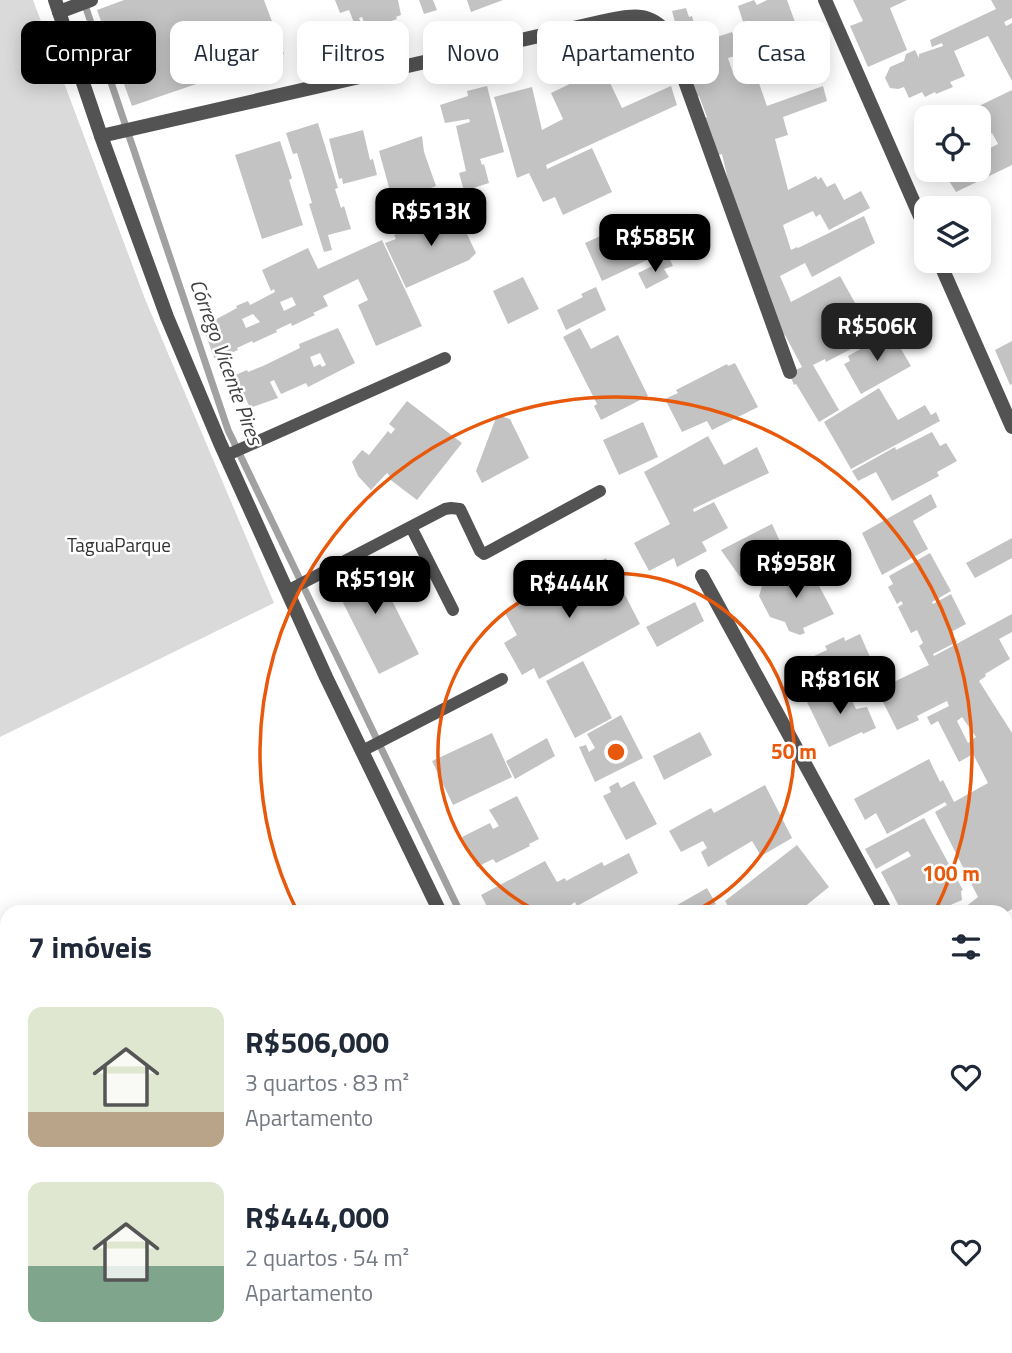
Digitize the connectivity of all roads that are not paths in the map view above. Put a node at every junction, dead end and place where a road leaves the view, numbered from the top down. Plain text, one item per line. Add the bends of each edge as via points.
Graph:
1 (91, 0) edge
2 (825, 0) edge
3 (57, 6) edge
4 (101, 135) junction
5 (914, 203) edge
6 (944, 273) edge
7 (444, 358) dead end
8 (790, 372) dead end
9 (1012, 427) edge
10 (225, 456) junction
11 (600, 491) dead end
12 (411, 527) junction
13 (702, 576) dead end
14 (287, 591) junction
15 (453, 610) dead end
16 (502, 679) dead end
17 (362, 751) junction
18 (437, 905) edge
19 (882, 905) edge

1 - 3 street
2 - 5 street
3 - 4 street
4 - 8 street via 614,19 649,18 668,34
4 - 10 street via 167,317
6 - 9 street
7 - 10 lane
10 - 14 street
11 - 12 lane via 484,554 460,509 445,509
12 - 14 lane
12 - 15 lane
13 - 19 street
14 - 17 street
16 - 17 lane
17 - 18 street

